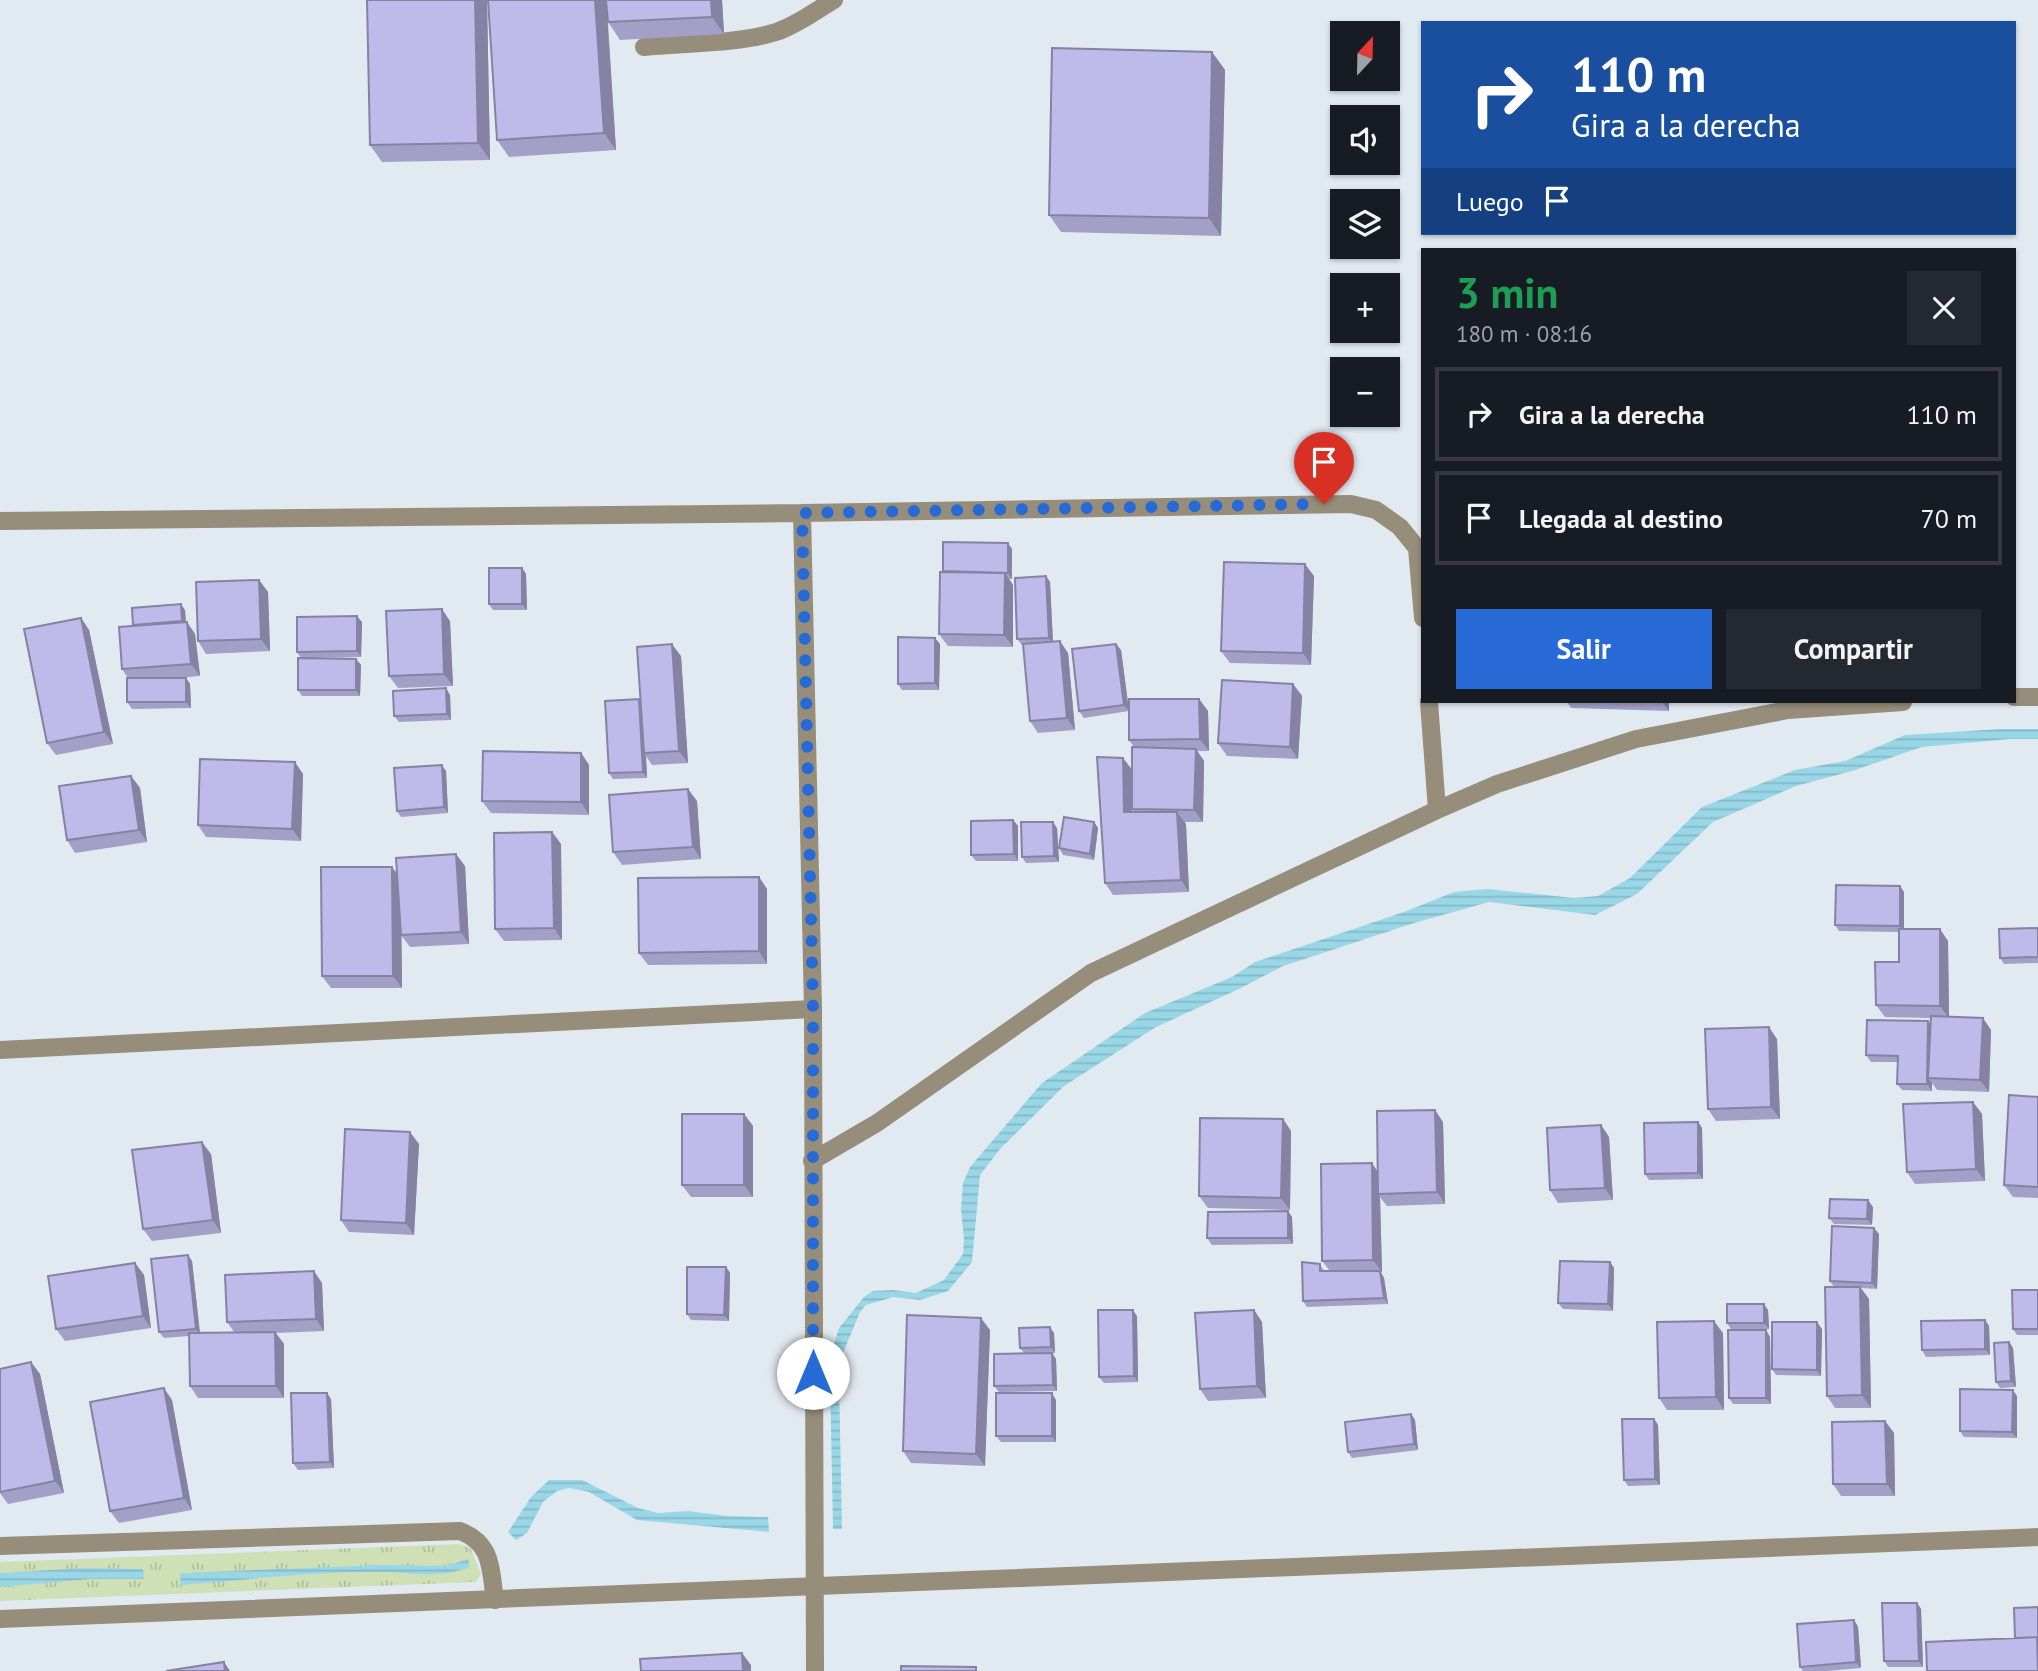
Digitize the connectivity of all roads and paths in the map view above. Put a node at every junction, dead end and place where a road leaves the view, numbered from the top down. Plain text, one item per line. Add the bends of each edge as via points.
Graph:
1 (834, 0) edge
2 (644, 47) edge
3 (802, 513) junction
4 (0, 522) edge
5 (1421, 590) edge
6 (2016, 697) edge
7 (2038, 697) edge
8 (1429, 703) edge
9 (1889, 703) edge
10 (1437, 810) junction
11 (813, 1009) junction
12 (0, 1050) edge
13 (812, 1161) junction
14 (2038, 1537) edge
15 (0, 1546) edge
16 (815, 1585) junction
17 (495, 1600) junction
18 (0, 1619) edge
19 (815, 1671) edge

1 - 2 street via 775,32
3 - 4 street
3 - 5 street via 1351,504 1376,510 1418,548
3 - 11 street
6 - 7 street
8 - 10 street
9 - 10 street via 1788,710 1636,739 1497,784
10 - 13 street via 1090,973 877,1123
11 - 12 street
11 - 13 street
13 - 16 street
14 - 16 street
15 - 17 street via 460,1531 485,1548
16 - 17 street
16 - 19 street
17 - 18 street

